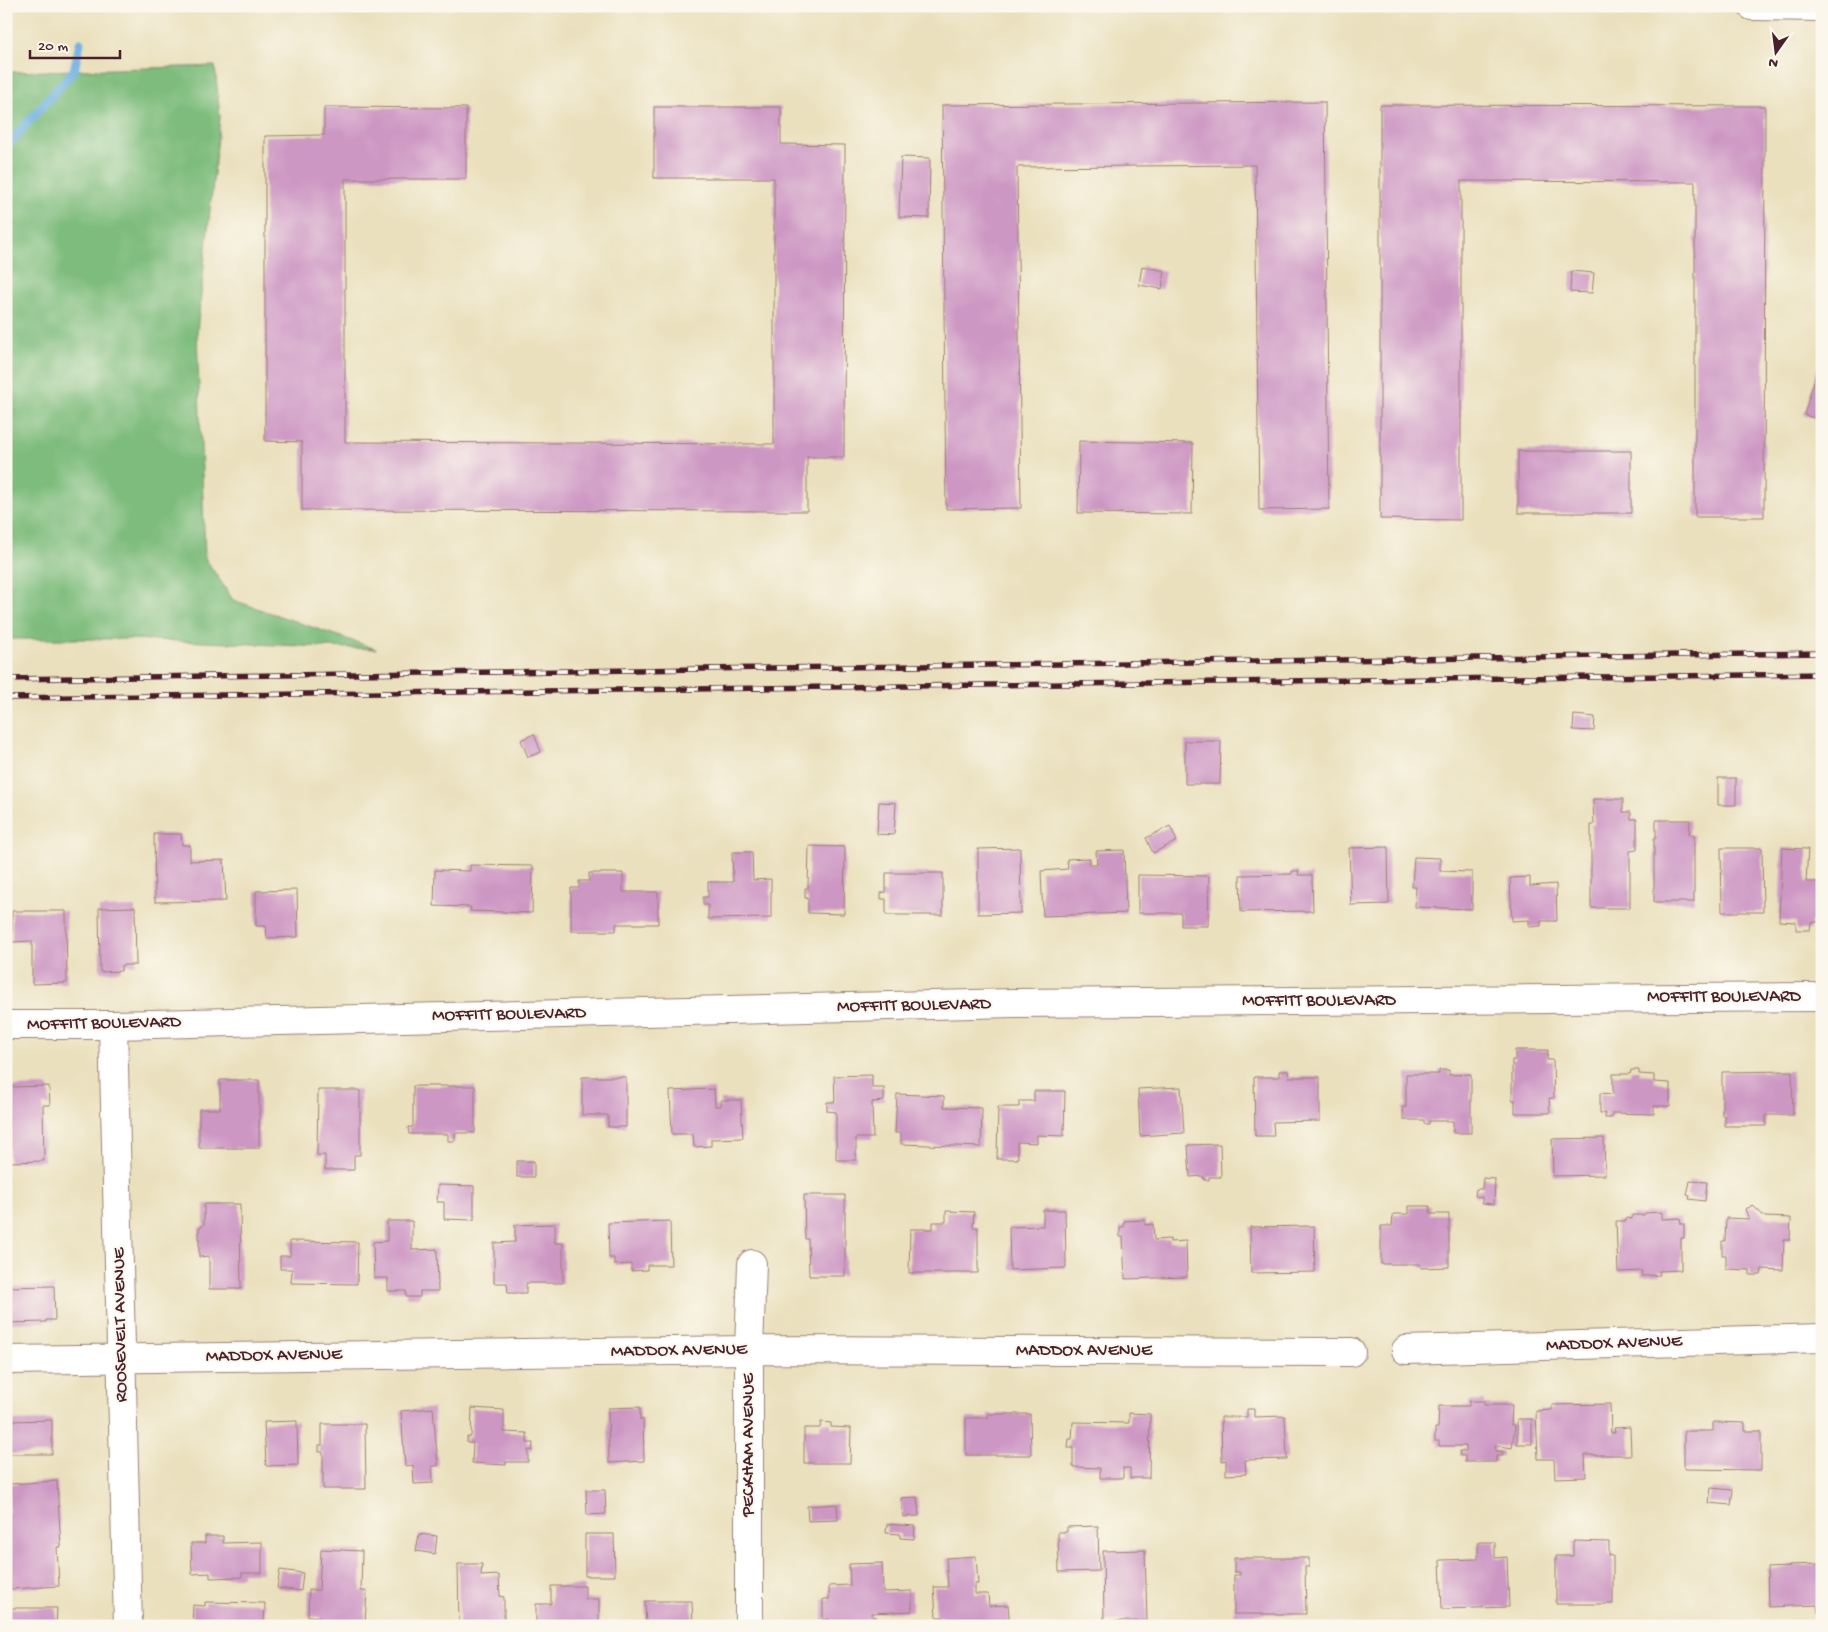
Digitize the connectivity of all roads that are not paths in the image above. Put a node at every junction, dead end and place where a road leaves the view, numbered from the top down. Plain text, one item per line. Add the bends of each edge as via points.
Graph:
1 (1752, 6) edge
2 (1822, 7) edge
3 (1822, 997) edge
4 (6, 1025) edge
5 (113, 1025) junction
6 (752, 1264) dead end
7 (1822, 1338) edge
8 (749, 1350) junction
9 (1406, 1350) dead end
10 (1352, 1352) dead end
11 (122, 1359) junction
12 (6, 1360) edge
13 (128, 1626) edge
14 (749, 1626) edge

1 - 2 street
3 - 5 street, MOFFITT BOULEVARD via 1014,1003
4 - 5 street, MOFFITT BOULEVARD
5 - 11 street, ROOSEVELT AVENUE
6 - 8 street, PECKHAM AVENUE
7 - 9 street, MADDOX AVENUE
8 - 10 street, MADDOX AVENUE
8 - 11 street, MADDOX AVENUE
8 - 14 street, PECKHAM AVENUE
11 - 12 street, MADDOX AVENUE
11 - 13 street, ROOSEVELT AVENUE

